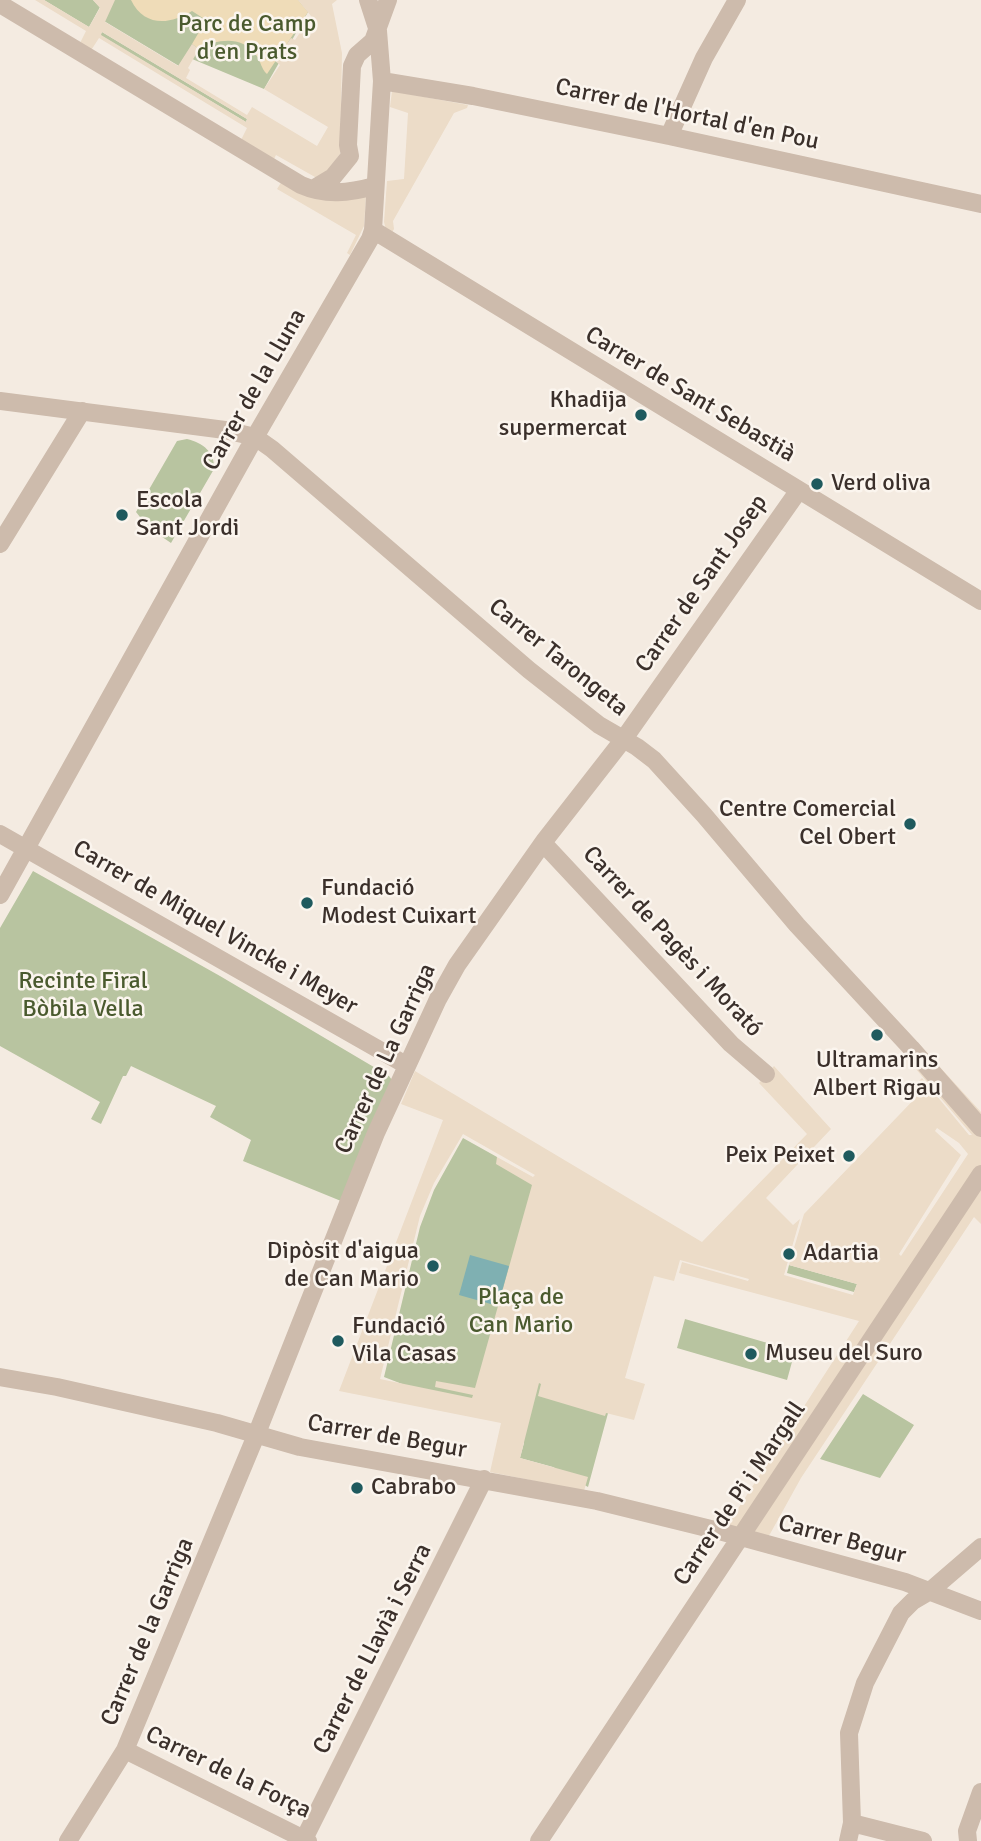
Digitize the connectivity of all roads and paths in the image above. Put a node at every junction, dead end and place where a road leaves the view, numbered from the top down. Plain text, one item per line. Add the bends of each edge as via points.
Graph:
1 (368, 0) edge
2 (388, 0) edge
3 (737, 0) edge
4 (0, 4) edge
5 (378, 31) junction
6 (382, 81) junction
7 (669, 136) junction
8 (350, 151) junction
9 (375, 179) junction
10 (313, 189) junction
11 (981, 204) edge
12 (373, 230) junction
13 (0, 401) edge
14 (82, 411) junction
15 (254, 437) junction
16 (799, 490) junction
17 (0, 544) edge
18 (981, 601) edge
19 (622, 740) junction
20 (0, 834) edge
21 (543, 843) junction
22 (26, 849) junction
23 (0, 895) edge
24 (406, 1065) junction
25 (766, 1074) dead end
26 (981, 1128) edge
27 (979, 1182) edge
28 (0, 1377) edge
29 (25, 1382) junction
30 (0, 1386) edge
31 (257, 1433) junction
32 (484, 1479) junction
33 (740, 1537) junction
34 (981, 1547) edge
35 (930, 1591) junction
36 (981, 1611) edge
37 (125, 1750) junction
38 (981, 1792) edge
39 (852, 1823) junction
40 (305, 1840) edge
41 (68, 1841) edge
42 (539, 1841) edge
43 (848, 1841) edge
44 (923, 1841) edge
45 (968, 1841) edge

1 - 5 street
2 - 5 street
3 - 7 street via 704,58
4 - 10 street
5 - 6 street, Carrer de la Lluna
5 - 8 street via 371,45 357,55 350,76
6 - 7 street, Carrer de l'Hortal d'en Pou
6 - 9 street, Carrer de la Lluna
7 - 11 street, Carrer de l'Hortal d'en Pou
8 - 9 street
8 - 10 street via 341,169
9 - 10 street via 340,193
9 - 12 street, Carrer de la Lluna
12 - 15 street, Carrer de la Lluna
12 - 16 street, Carrer de Sant Sebastià
13 - 14 street, Carrer Tarongeta
14 - 15 street, Carrer Tarongeta
14 - 17 street
15 - 19 street, Carrer Tarongeta via 529,670
15 - 22 street, Carrer de la Lluna
16 - 18 street, Carrer de Sant Sebastià
16 - 19 street, Carrer de Sant Josep
19 - 21 street, Carrer de La Garriga
19 - 26 street, Carrer Tarongeta via 646,754 670,778
20 - 22 street, Carrer de Miquel Vincke i Meyer
21 - 24 street, Carrer de La Garriga via 457,965
21 - 25 street, Carrer de Pagès i Morató via 731,1044
22 - 23 street, Carrer de la Lluna
22 - 24 street, Carrer de Miquel Vincke i Meyer
24 - 31 street, Carrer de La Garriga
27 - 33 street, Carrer de Pi i Margall
28 - 29 street, Carrer de Begur
29 - 30 street, Carrer de Begur
29 - 31 street, Carrer de Begur
31 - 32 street, Carrer de Begur via 300,1447
31 - 37 street, Carrer de la Garriga
32 - 33 street, Carrer de Begur via 597,1501
32 - 40 street, Carrer de Llavià i Serra
33 - 35 street, Carrer Begur
33 - 42 street, Carrer de Pi i Margall
34 - 35 street
35 - 36 street, Carrer Begur
35 - 39 street via 901,1613 857,1702 849,1733
37 - 40 street, Carrer de la Força
37 - 41 street, Carrer de la Garriga
38 - 45 street via 967,1831
39 - 43 street
39 - 44 street

